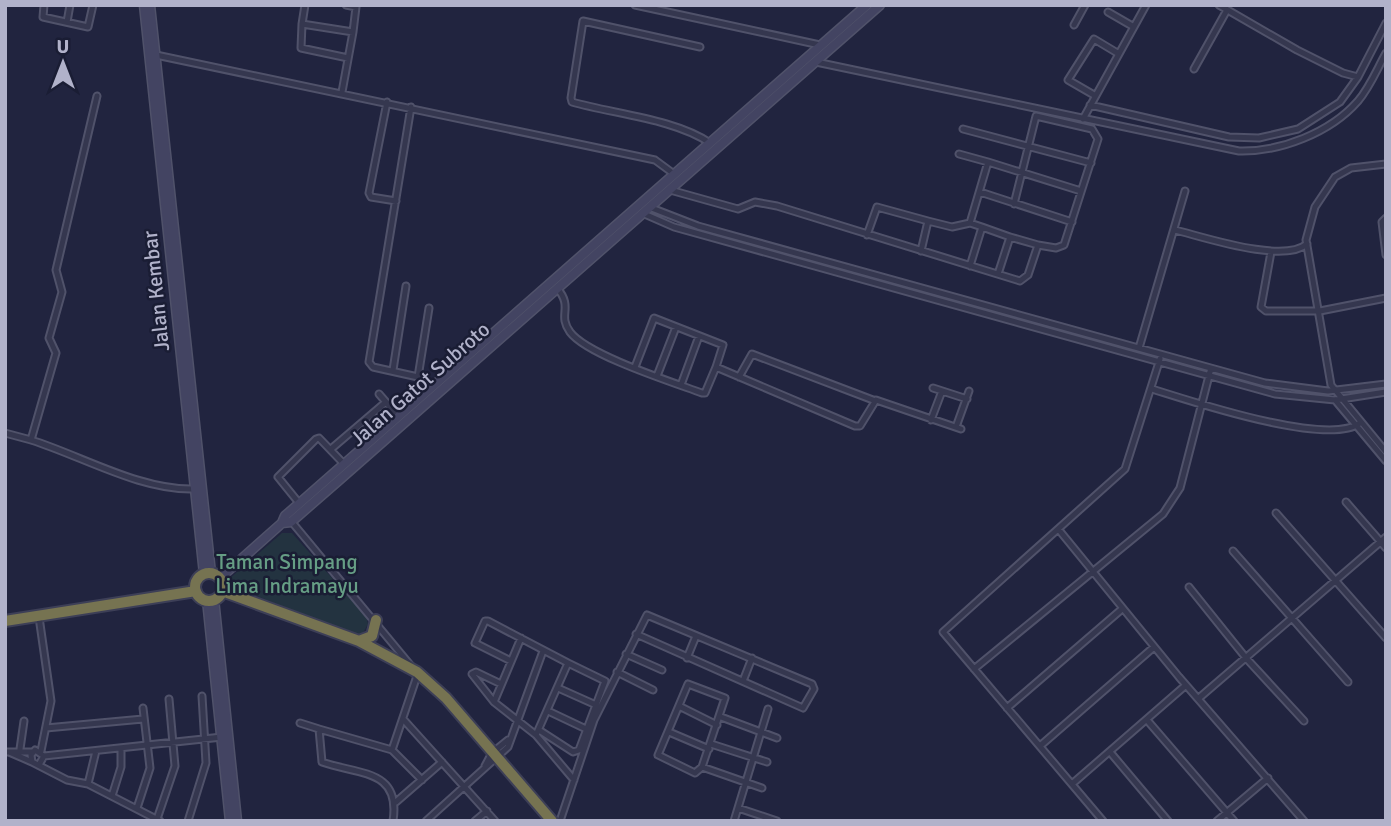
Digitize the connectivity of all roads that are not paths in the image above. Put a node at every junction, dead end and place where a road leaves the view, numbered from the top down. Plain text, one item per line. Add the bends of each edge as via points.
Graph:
1 (44, 5) edge
2 (70, 5) edge
3 (93, 5) edge
4 (144, 5) edge
5 (150, 5) edge
6 (305, 5) edge
7 (346, 5) edge
8 (635, 5) edge
9 (867, 5) edge
10 (880, 5) edge
11 (1085, 5) edge
12 (1146, 5) edge
13 (356, 6) edge
14 (1224, 7) edge
15 (1108, 12) dead end
16 (67, 22) junction
17 (1386, 23) edge
18 (302, 24) junction
19 (1074, 25) dead end
20 (1134, 27) junction
21 (352, 32) junction
22 (700, 47) dead end
23 (819, 47) junction
24 (1386, 53) edge
25 (1119, 54) junction
26 (161, 55) junction
27 (348, 58) junction
28 (816, 61) junction
29 (1195, 68) dead end
30 (1358, 77) junction
31 (342, 92) junction
32 (1094, 95) junction
33 (97, 96) dead end
34 (387, 102) junction
35 (1089, 106) junction
36 (411, 107) junction
37 (1036, 112) junction
38 (1083, 118) junction
39 (963, 129) dead end
40 (710, 143) junction
41 (1029, 147) junction
42 (959, 154) dead end
43 (988, 162) junction
44 (1091, 163) junction
45 (1386, 164) edge
46 (1022, 173) junction
47 (674, 174) junction
48 (670, 190) junction
49 (1081, 191) junction
50 (1185, 191) dead end
51 (980, 192) junction
52 (396, 201) junction
53 (1014, 204) junction
54 (643, 208) junction
55 (1386, 218) edge
56 (928, 221) junction
57 (1072, 222) junction
58 (970, 223) junction
59 (982, 227) junction
60 (1175, 230) junction
61 (867, 235) junction
62 (1010, 237) junction
63 (1307, 244) junction
64 (1038, 245) junction
65 (920, 251) junction
66 (1271, 252) junction
67 (1386, 255) edge
68 (970, 266) junction
69 (998, 274) junction
70 (406, 286) dead end
71 (558, 289) junction
72 (1386, 298) edge
73 (429, 308) dead end
74 (1320, 311) junction
75 (676, 327) junction
76 (699, 336) junction
77 (1103, 337) junction
78 (1101, 344) junction
79 (1139, 348) junction
80 (476, 353) junction
81 (1162, 354) junction
82 (467, 361) junction
83 (1158, 361) junction
84 (635, 367) junction
85 (716, 367) junction
86 (1211, 368) junction
87 (393, 370) junction
88 (657, 376) junction
89 (418, 377) junction
90 (739, 377) junction
91 (1209, 378) junction
92 (1386, 384) edge
93 (681, 385) junction
94 (432, 386) junction
95 (933, 388) dead end
96 (1152, 389) junction
97 (1331, 389) junction
98 (942, 391) junction
99 (970, 391) dead end
100 (1386, 392) edge
101 (379, 394) dead end
102 (967, 399) junction
103 (873, 400) junction
104 (1338, 400) junction
105 (386, 402) junction
106 (1201, 403) junction
107 (398, 416) junction
108 (931, 420) junction
109 (1358, 425) junction
110 (5, 433) edge
111 (31, 440) junction
112 (331, 449) junction
113 (1386, 452) edge
114 (1386, 461) edge
115 (344, 464) junction
116 (335, 477) junction
117 (196, 489) junction
118 (1346, 502) dead end
119 (299, 503) junction
120 (1276, 513) dead end
121 (286, 520) junction
122 (1059, 530) junction
123 (1386, 537) edge
124 (1380, 542) junction
125 (1386, 548) edge
126 (1233, 551) dead end
127 (1092, 571) junction
128 (212, 575) junction
129 (1333, 581) junction
130 (1189, 587) dead end
131 (196, 591) junction
132 (214, 597) junction
133 (1122, 609) junction
134 (39, 617) junction
135 (376, 620) junction
136 (1290, 620) junction
137 (5, 621) edge
138 (636, 634) junction
139 (696, 636) junction
140 (521, 638) junction
141 (1386, 638) edge
142 (359, 641) junction
143 (1154, 647) junction
144 (543, 651) junction
145 (626, 654) junction
146 (688, 658) junction
147 (752, 658) junction
148 (1245, 658) junction
149 (511, 661) junction
150 (568, 663) junction
151 (974, 669) junction
152 (662, 670) dead end
153 (617, 672) junction
154 (417, 673) junction
155 (743, 681) junction
156 (1348, 682) dead end
157 (501, 684) junction
158 (1186, 685) junction
159 (558, 688) junction
160 (653, 690) dead end
161 (202, 696) dead end
162 (1199, 698) junction
163 (169, 699) dead end
164 (494, 702) junction
165 (596, 705) junction
166 (679, 706) junction
167 (142, 708) dead end
168 (1007, 708) junction
169 (768, 709) dead end
170 (548, 712) junction
171 (721, 717) junction
172 (143, 719) junction
173 (403, 719) junction
174 (1147, 720) junction
175 (24, 721) dead end
176 (515, 721) junction
177 (1304, 721) dead end
178 (300, 723) dead end
179 (717, 725) junction
180 (46, 728) junction
181 (319, 729) junction
182 (586, 729) junction
183 (669, 732) junction
184 (537, 733) junction
185 (761, 733) junction
186 (216, 738) junction
187 (777, 738) dead end
188 (173, 742) junction
189 (147, 746) junction
190 (1040, 746) junction
191 (710, 747) junction
192 (20, 749) junction
193 (121, 749) junction
194 (392, 750) junction
195 (96, 751) junction
196 (7, 752) edge
197 (33, 752) junction
198 (1110, 752) junction
199 (43, 753) junction
200 (494, 756) junction
201 (753, 758) junction
202 (32, 762) junction
203 (442, 762) junction
204 (767, 762) dead end
205 (40, 763) junction
206 (702, 767) junction
207 (1268, 778) junction
208 (422, 780) junction
209 (574, 780) junction
210 (745, 783) junction
211 (88, 784) junction
212 (1072, 784) junction
213 (464, 786) junction
214 (762, 788) dead end
215 (112, 796) junction
216 (396, 802) junction
217 (137, 808) junction
218 (738, 808) junction
219 (487, 810) junction
220 (1227, 813) junction
221 (148, 814) junction
222 (158, 820) edge
223 (552, 820) edge
224 (145, 821) edge
225 (188, 821) edge
226 (230, 821) edge
227 (237, 821) edge
228 (393, 821) edge
229 (426, 821) edge
230 (475, 821) edge
231 (495, 821) edge
232 (734, 821) edge
233 (777, 821) edge
234 (1103, 821) edge
235 (1168, 821) edge
236 (1217, 821) edge
237 (1234, 821) edge
238 (1304, 821) edge

1 - 16 street via 43,17
2 - 16 street
3 - 16 street via 88,27
4 - 117 street, Jalan Kembar
5 - 26 street, Jalan Kembar
6 - 18 street
7 - 13 street
8 - 23 street
9 - 23 street, Jalan Gatot Subroto
10 - 28 street, Jalan Gatot Subroto
11 - 19 street
12 - 20 street
13 - 21 street
14 - 29 street
14 - 30 street via 1333,69
15 - 20 street
17 - 30 street
18 - 21 street
18 - 27 street via 300,48
20 - 25 street
21 - 27 street
22 - 40 street via 583,21 570,99 694,132
23 - 40 street, Jalan Gatot Subroto
24 - 38 street via 1360,99 1347,111 1330,124 1270,150 1239,151
25 - 32 street
25 - 32 street via 1094,39 1088,44 1068,80
26 - 31 street
26 - 117 street, Jalan Kembar
27 - 31 street
28 - 37 street
28 - 48 street, Jalan Gatot Subroto
30 - 35 street via 1340,102 1298,129 1259,138 1229,137
31 - 34 street
32 - 35 street
33 - 111 street via 56,270 62,292 50,338 56,353
34 - 36 street
34 - 52 street via 369,193
35 - 38 street
36 - 47 street via 655,160
36 - 52 street
37 - 38 street
37 - 41 street
37 - 44 street via 1094,130 1098,139
39 - 41 street
40 - 47 street, Jalan Gatot Subroto
41 - 44 street
41 - 46 street
42 - 43 street
43 - 46 street
43 - 51 street
44 - 49 street
45 - 63 street via 1351,169 1335,177 1315,207
46 - 49 street
46 - 53 street
47 - 54 street, Jalan Gatot Subroto
48 - 54 street, Jalan Gatot Subroto
48 - 61 street via 738,209 755,202 777,206
49 - 57 street
50 - 60 street
51 - 53 street
51 - 58 street
52 - 87 street via 369,362 373,368
53 - 57 street
54 - 71 street, Jalan Gatot Subroto
54 - 77 street
54 - 78 street via 674,226
54 - 80 street, Jalan Gatot Subroto
55 - 67 street via 1382,222
56 - 58 street via 952,227
56 - 61 street via 878,207
56 - 65 street
57 - 64 street via 1061,248
58 - 59 street
59 - 62 street
59 - 68 street
60 - 66 street
60 - 79 street
61 - 65 street
62 - 64 street
62 - 69 street
63 - 66 street via 1297,251
63 - 74 street
64 - 69 street via 1026,279
65 - 68 street
66 - 74 street via 1263,309
68 - 69 street
70 - 87 street
71 - 80 street, Jalan Gatot Subroto
71 - 84 street via 566,299 566,326 576,339
72 - 74 street
73 - 89 street
74 - 97 street
75 - 76 street
75 - 84 street via 653,319
75 - 88 street
76 - 85 street via 723,345
76 - 93 street
77 - 78 street
77 - 79 street
78 - 83 street
79 - 81 street
80 - 82 street, Jalan Gatot Subroto
81 - 83 street
81 - 86 street
82 - 94 street, Jalan Gatot Subroto
82 - 116 street, Jalan Gatot Subroto
83 - 91 street
83 - 96 street
84 - 88 street
85 - 90 street
85 - 93 street via 704,393
86 - 91 street
86 - 97 street via 1283,387
87 - 89 street
88 - 93 street
89 - 94 street
90 - 103 street via 752,354
90 - 103 street via 855,426
91 - 104 street via 1275,394
91 - 106 street
92 - 97 street
94 - 107 street, Jalan Gatot Subroto
95 - 98 street
96 - 106 street
96 - 122 street via 1125,469
97 - 104 street
98 - 102 street
98 - 108 street
99 - 102 street
100 - 104 street
101 - 105 street
102 - 108 street via 959,428
103 - 108 street
104 - 109 street
105 - 107 street
105 - 112 street
106 - 109 street via 1291,426
106 - 127 street via 1177,495 1163,513
107 - 115 street, Jalan Gatot Subroto
109 - 113 street
109 - 114 street
110 - 111 street
111 - 117 street via 117,473
112 - 115 street
112 - 119 street via 316,439 278,477
115 - 116 street, Jalan Gatot Subroto
116 - 119 street, Jalan Gatot Subroto
116 - 121 street, Jalan Gatot Subroto
117 - 128 street, Jalan Kembar
118 - 124 street
119 - 121 street, Jalan Gatot Subroto
120 - 129 street
121 - 128 street, Jalan Gatot Subroto
121 - 135 street
122 - 127 street
122 - 151 street via 944,628 943,634
123 - 124 street
124 - 125 street
124 - 129 street
126 - 136 street
127 - 133 street
127 - 151 street
128 - 131 highway via 196,582
128 - 132 highway
129 - 136 street
129 - 141 street
130 - 148 street
131 - 132 highway
131 - 134 highway
132 - 142 highway
132 - 186 street
133 - 143 street
133 - 168 street
134 - 137 highway
134 - 180 street via 51,695
135 - 142 highway via 372,636
135 - 154 street
136 - 148 street
136 - 156 street
138 - 139 street via 649,614
138 - 145 street
138 - 146 street
139 - 146 street
139 - 147 street
140 - 144 street
140 - 149 street
140 - 149 street via 485,621 475,640
142 - 154 highway
143 - 158 street
143 - 190 street
144 - 150 street
144 - 176 street
145 - 152 street
145 - 153 street
146 - 155 street
147 - 155 street
147 - 155 street via 812,684 814,689 803,708
148 - 162 street
148 - 177 street
149 - 157 street
150 - 159 street
150 - 165 street via 605,680
151 - 168 street
153 - 160 street
153 - 209 street via 594,720
154 - 173 street
154 - 200 highway via 446,698
157 - 164 street
157 - 164 street via 472,674
158 - 162 street
158 - 174 street
159 - 165 street
159 - 170 street
161 - 186 street
162 - 207 street
163 - 188 street
164 - 176 street
165 - 182 street
166 - 171 street via 691,684 725,698
166 - 179 street
166 - 183 street
167 - 172 street
168 - 190 street
169 - 185 street
170 - 182 street
170 - 184 street
171 - 179 street
171 - 185 street
172 - 180 street
172 - 189 street
173 - 194 street
173 - 203 street
174 - 198 street
174 - 220 street
175 - 192 street
176 - 184 street
176 - 200 street via 508,747
178 - 181 street
179 - 191 street
180 - 199 street
181 - 194 street
181 - 216 street via 322,762 380,779
182 - 184 street via 577,752
183 - 191 street
183 - 206 street via 658,756 695,773
184 - 209 street
185 - 187 street
185 - 201 street
186 - 188 street
186 - 225 street
186 - 226 street
186 - 227 street
188 - 189 street
188 - 222 street via 174,771
189 - 193 street
189 - 217 street via 150,768
190 - 212 street
191 - 201 street
191 - 206 street
192 - 196 street
192 - 197 street
193 - 195 street
193 - 215 street
194 - 208 street
195 - 199 street
195 - 211 street
196 - 202 street
197 - 199 street
197 - 202 street
198 - 212 street
198 - 235 street
199 - 205 street
200 - 213 street
200 - 223 highway
201 - 204 street
201 - 210 street
202 - 205 street
203 - 208 street
203 - 213 street
205 - 211 street via 67,780
206 - 210 street
207 - 220 street
207 - 238 street
208 - 216 street
209 - 223 street
210 - 214 street
210 - 218 street
211 - 215 street
212 - 234 street
213 - 219 street
213 - 229 street
215 - 217 street
216 - 228 street
217 - 221 street
218 - 232 street
218 - 233 street
219 - 230 street
219 - 231 street
220 - 236 street
220 - 237 street
221 - 222 street
221 - 224 street

